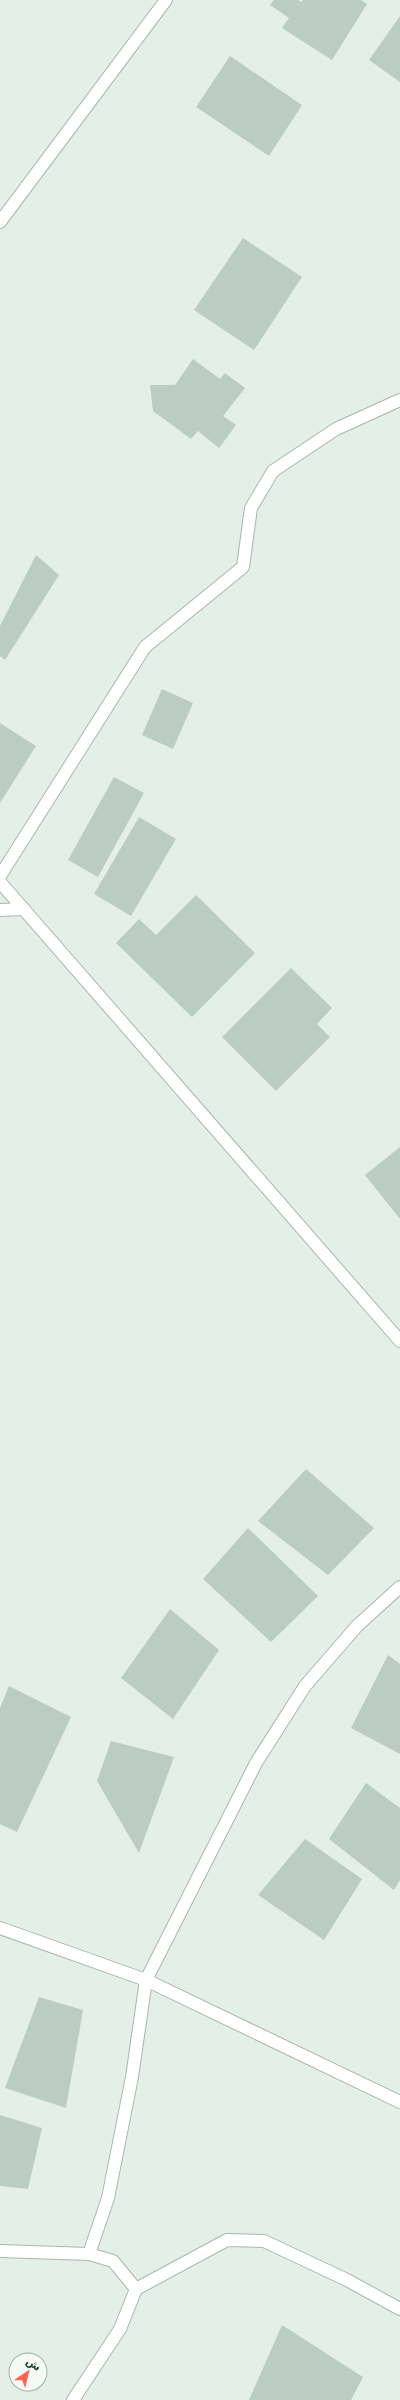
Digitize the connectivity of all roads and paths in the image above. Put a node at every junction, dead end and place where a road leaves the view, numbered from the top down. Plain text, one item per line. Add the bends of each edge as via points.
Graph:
1 (166, 0) edge
2 (0, 222) edge
3 (400, 400) edge
4 (0, 876) edge
5 (0, 882) edge
6 (24, 909) junction
7 (0, 910) edge
8 (400, 1341) edge
9 (400, 1587) edge
10 (0, 1928) edge
11 (146, 1980) junction
12 (400, 2102) edge
13 (0, 2251) edge
14 (89, 2254) junction
15 (136, 2289) junction
16 (400, 2309) edge
17 (73, 2400) edge

1 - 2 street
3 - 4 street via 336,429 273,471 251,508 243,567 144,647
5 - 6 street
6 - 7 street
6 - 8 street
9 - 11 street via 358,1626 301,1692 256,1763
10 - 11 street
11 - 12 street
11 - 14 street via 132,2077 108,2198
13 - 14 street
14 - 15 street via 113,2261
15 - 16 street via 227,2240 264,2241 347,2280
15 - 17 street via 120,2328

